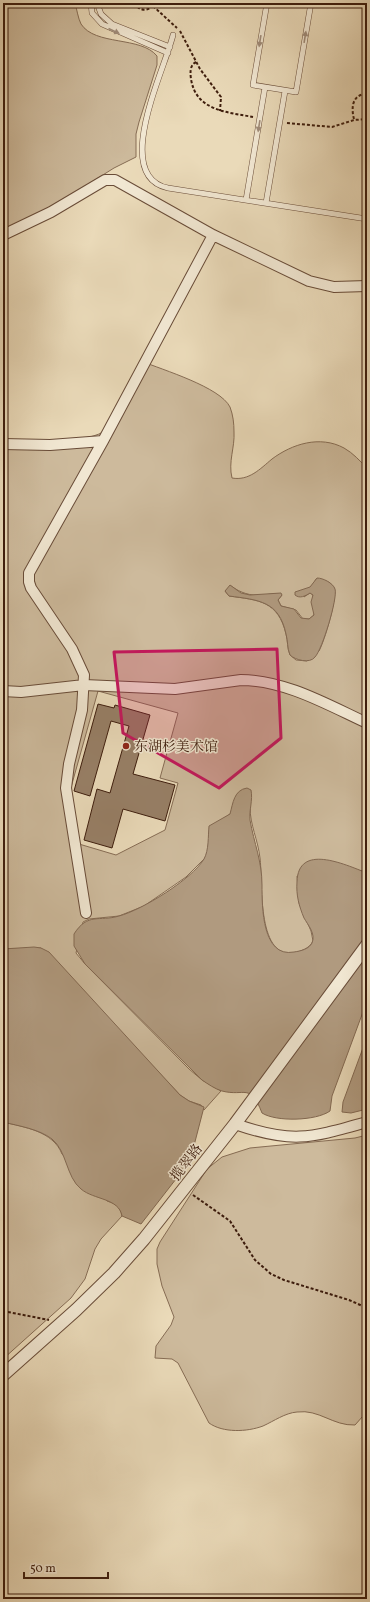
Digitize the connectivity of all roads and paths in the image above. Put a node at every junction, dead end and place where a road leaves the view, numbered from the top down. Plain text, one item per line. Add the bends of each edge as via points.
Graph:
1 (91, 3) edge
2 (97, 3) edge
3 (134, 3) edge
4 (154, 3) edge
5 (266, 3) edge
6 (311, 3) edge
7 (153, 6) junction
8 (173, 35) dead end
9 (169, 50) junction
10 (196, 62) junction
11 (265, 87) junction
12 (285, 91) junction
13 (367, 94) edge
14 (220, 111) junction
15 (260, 119) junction
16 (367, 119) edge
17 (354, 120) junction
18 (280, 122) junction
19 (246, 200) junction
20 (266, 203) junction
21 (367, 219) edge
22 (3, 235) edge
23 (213, 235) junction
24 (367, 286) edge
25 (103, 441) junction
26 (3, 444) edge
27 (84, 686) junction
28 (3, 691) edge
29 (367, 723) edge
30 (86, 913) dead end
31 (367, 945) edge
32 (367, 1122) edge
33 (235, 1124) junction
34 (183, 1190) junction
35 (367, 1308) edge
36 (3, 1311) edge
37 (61, 1323) junction
38 (3, 1375) edge

1 -> 9 lane via 92,13 102,24
2 - 9 lane via 101,14 112,24
3 - 7 path via 144,10
4 - 7 path
5 -> 11 lane via 253,85
12 -> 6 lane via 296,92
7 - 10 path via 179,29
8 - 9 lane
9 - 19 lane via 143,130 143,159 149,178 161,187
10 - 14 path via 221,97
10 - 14 path via 190,71 193,87 204,104
11 - 12 lane
11 - 15 lane
12 - 18 lane
13 - 17 path via 354,101
14 - 15 path
15 -> 19 lane
16 - 17 path
17 - 18 path via 332,127
18 - 20 lane
19 - 20 lane
20 - 21 lane
22 - 23 street via 51,212 108,179 119,182
23 - 24 street via 318,285
23 - 25 street
25 - 26 street
25 - 27 street via 32,565 29,577 31,588 80,664
27 - 28 street via 21,692
27 - 29 street via 160,690 252,680 310,697
27 - 30 street via 82,710 66,788
31 - 33 street, 揽翠路
32 - 33 street via 318,1135 295,1138 263,1134
33 - 34 street, 揽翠路
34 - 35 path via 199,1198 230,1221 255,1260 271,1274
34 - 37 street, 揽翠路 via 114,1273
36 - 37 path
37 - 38 street, 揽翠路

